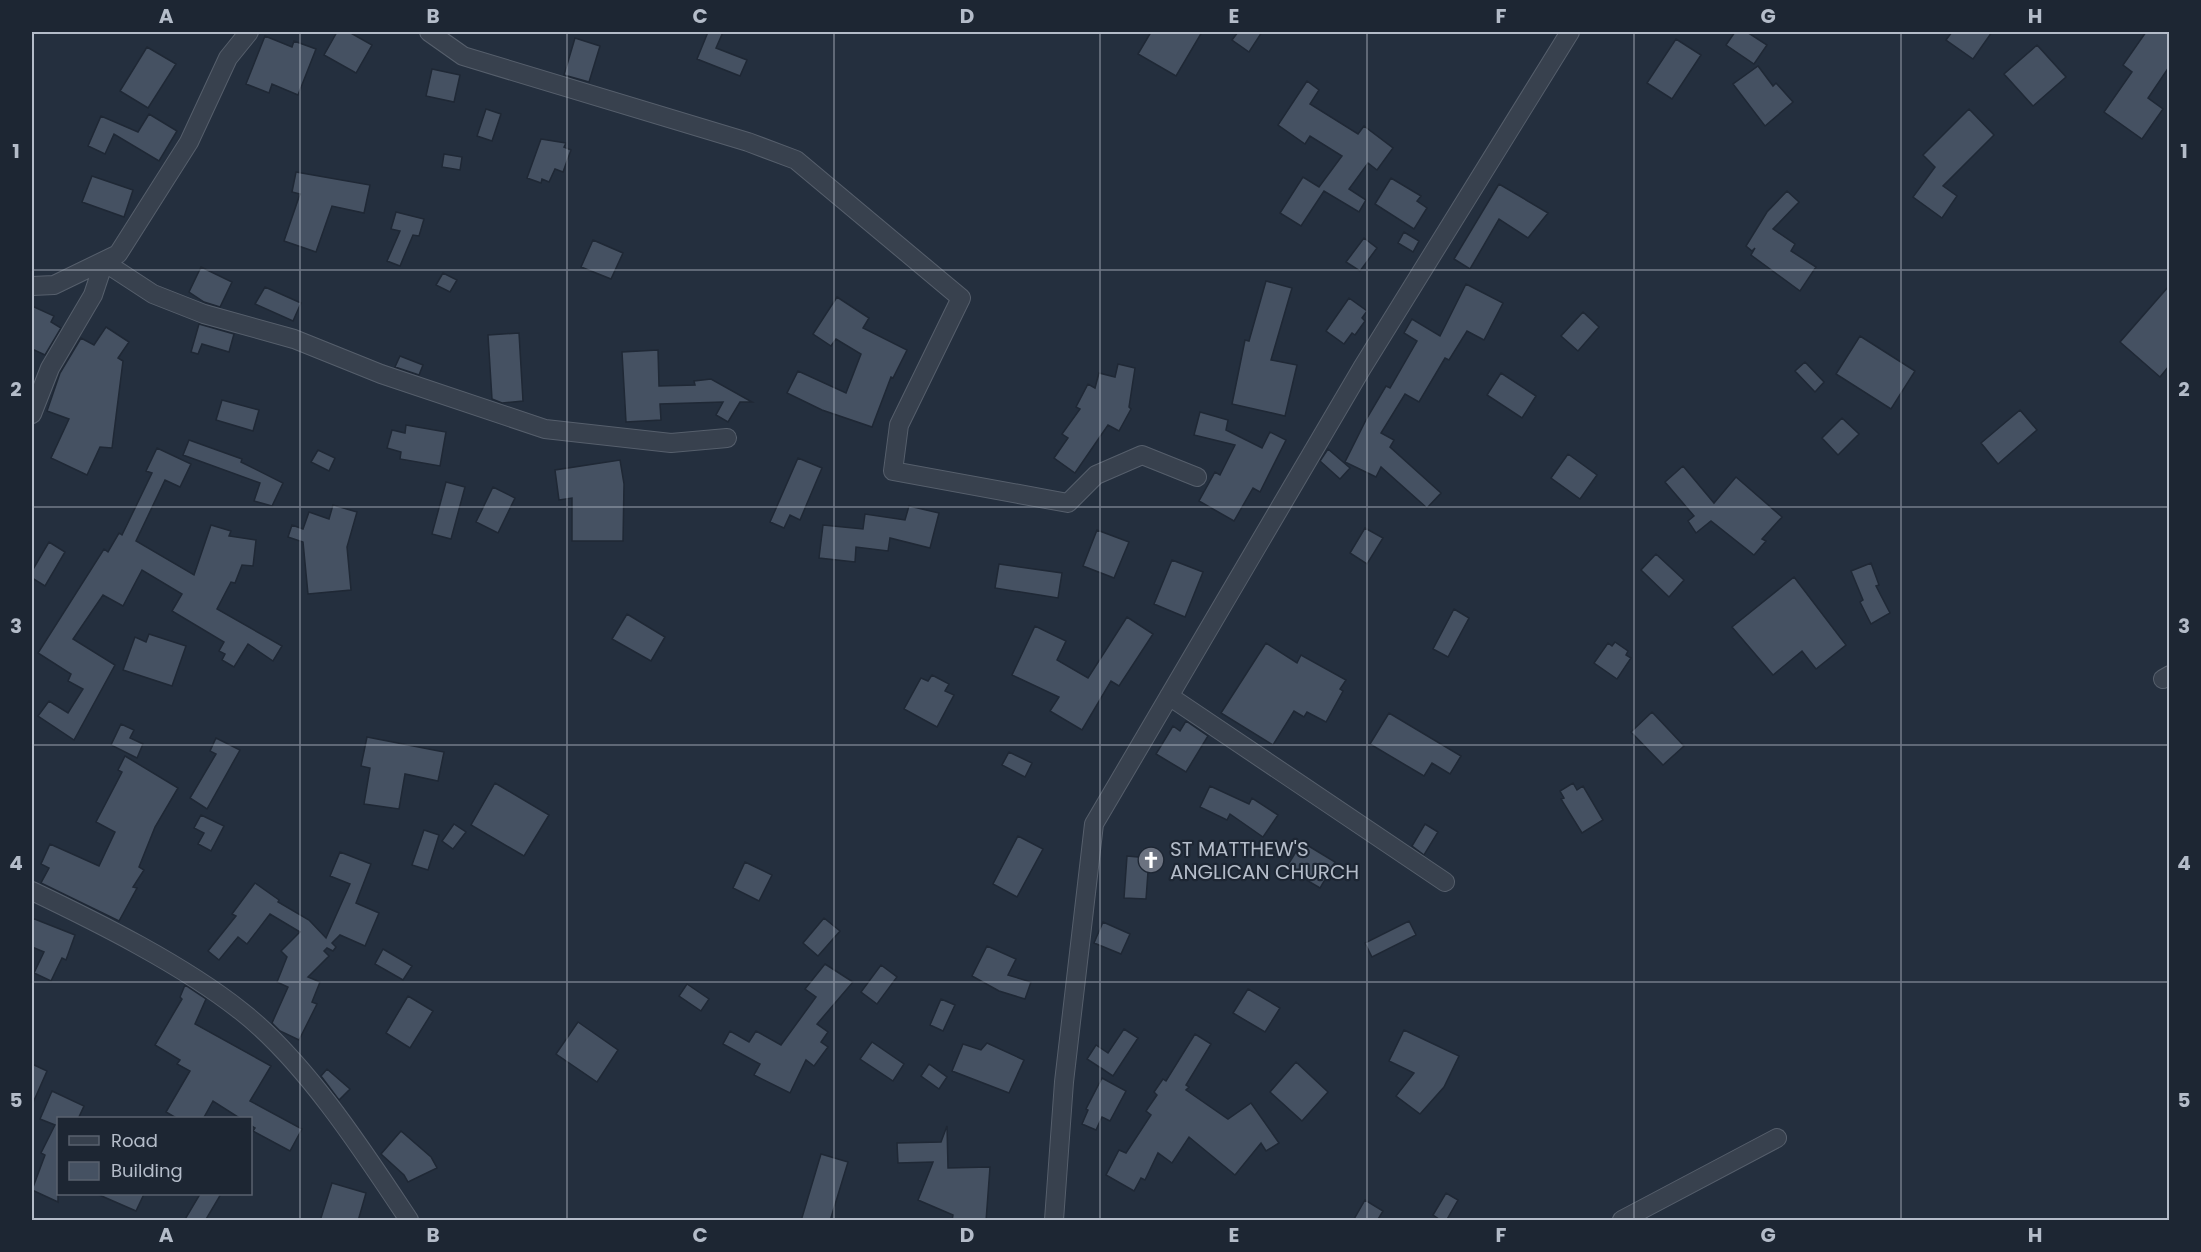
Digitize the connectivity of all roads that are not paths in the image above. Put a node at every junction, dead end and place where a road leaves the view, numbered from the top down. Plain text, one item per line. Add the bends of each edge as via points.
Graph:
1 (249, 32) edge
2 (429, 32) edge
3 (1570, 32) edge
4 (104, 262) junction
5 (32, 286) edge
6 (32, 414) edge
7 (727, 438) dead end
8 (1197, 477) dead end
9 (1169, 696) junction
10 (1446, 882) dead end
11 (32, 891) edge
12 (1777, 1138) dead end
13 (409, 1221) edge
14 (1053, 1221) edge
15 (1622, 1221) edge

1 - 4 street via 228,58 189,142 133,234 118,254
2 - 8 street via 463,56 796,160 961,298 899,425 892,471 1068,503 1096,476 1142,455
3 - 9 street via 1362,368
4 - 5 street via 54,285
4 - 6 street via 93,295 50,368
4 - 7 street via 153,294 204,314 294,339 381,374 545,429 671,443
9 - 10 street
9 - 14 street via 1094,824 1064,1082
11 - 13 street via 200,981 242,1012 275,1042 339,1119
12 - 15 street

